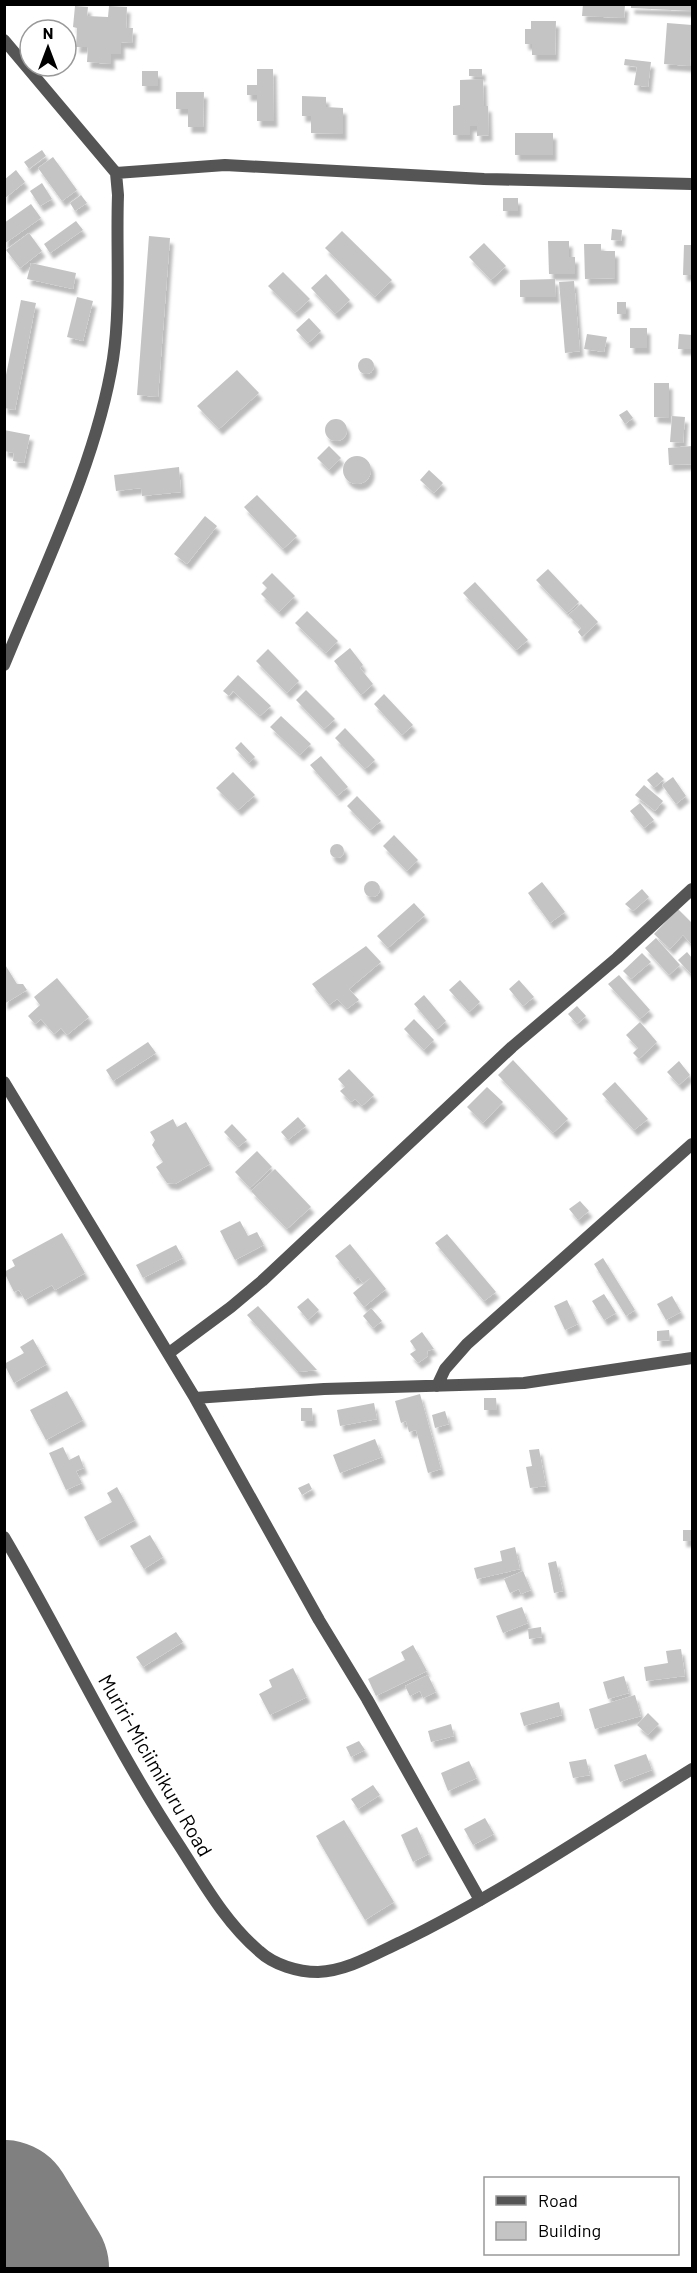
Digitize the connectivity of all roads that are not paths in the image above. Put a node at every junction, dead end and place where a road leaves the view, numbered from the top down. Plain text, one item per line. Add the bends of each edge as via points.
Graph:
1 (4, 40) edge
2 (116, 173) junction
3 (693, 184) edge
4 (4, 665) edge
5 (693, 889) edge
6 (4, 1082) edge
7 (693, 1144) edge
8 (169, 1353) junction
9 (693, 1358) edge
10 (437, 1386) junction
11 (195, 1398) junction
12 (4, 1537) edge
13 (693, 1769) edge
14 (480, 1900) junction

1 - 2 street
2 - 3 street via 225,165 484,179
2 - 4 street via 116,332 107,386 90,449
5 - 8 street via 504,1054 262,1281
6 - 8 street
7 - 10 street via 467,1344 445,1369
8 - 11 street
9 - 10 street via 524,1383
10 - 11 street
11 - 14 street
12 - 14 street, Muriri-Miciimikuru Road via 153,1807 220,1908 261,1953 300,1971 320,1972 346,1966
13 - 14 street, Muriri-Miciimikuru Road

